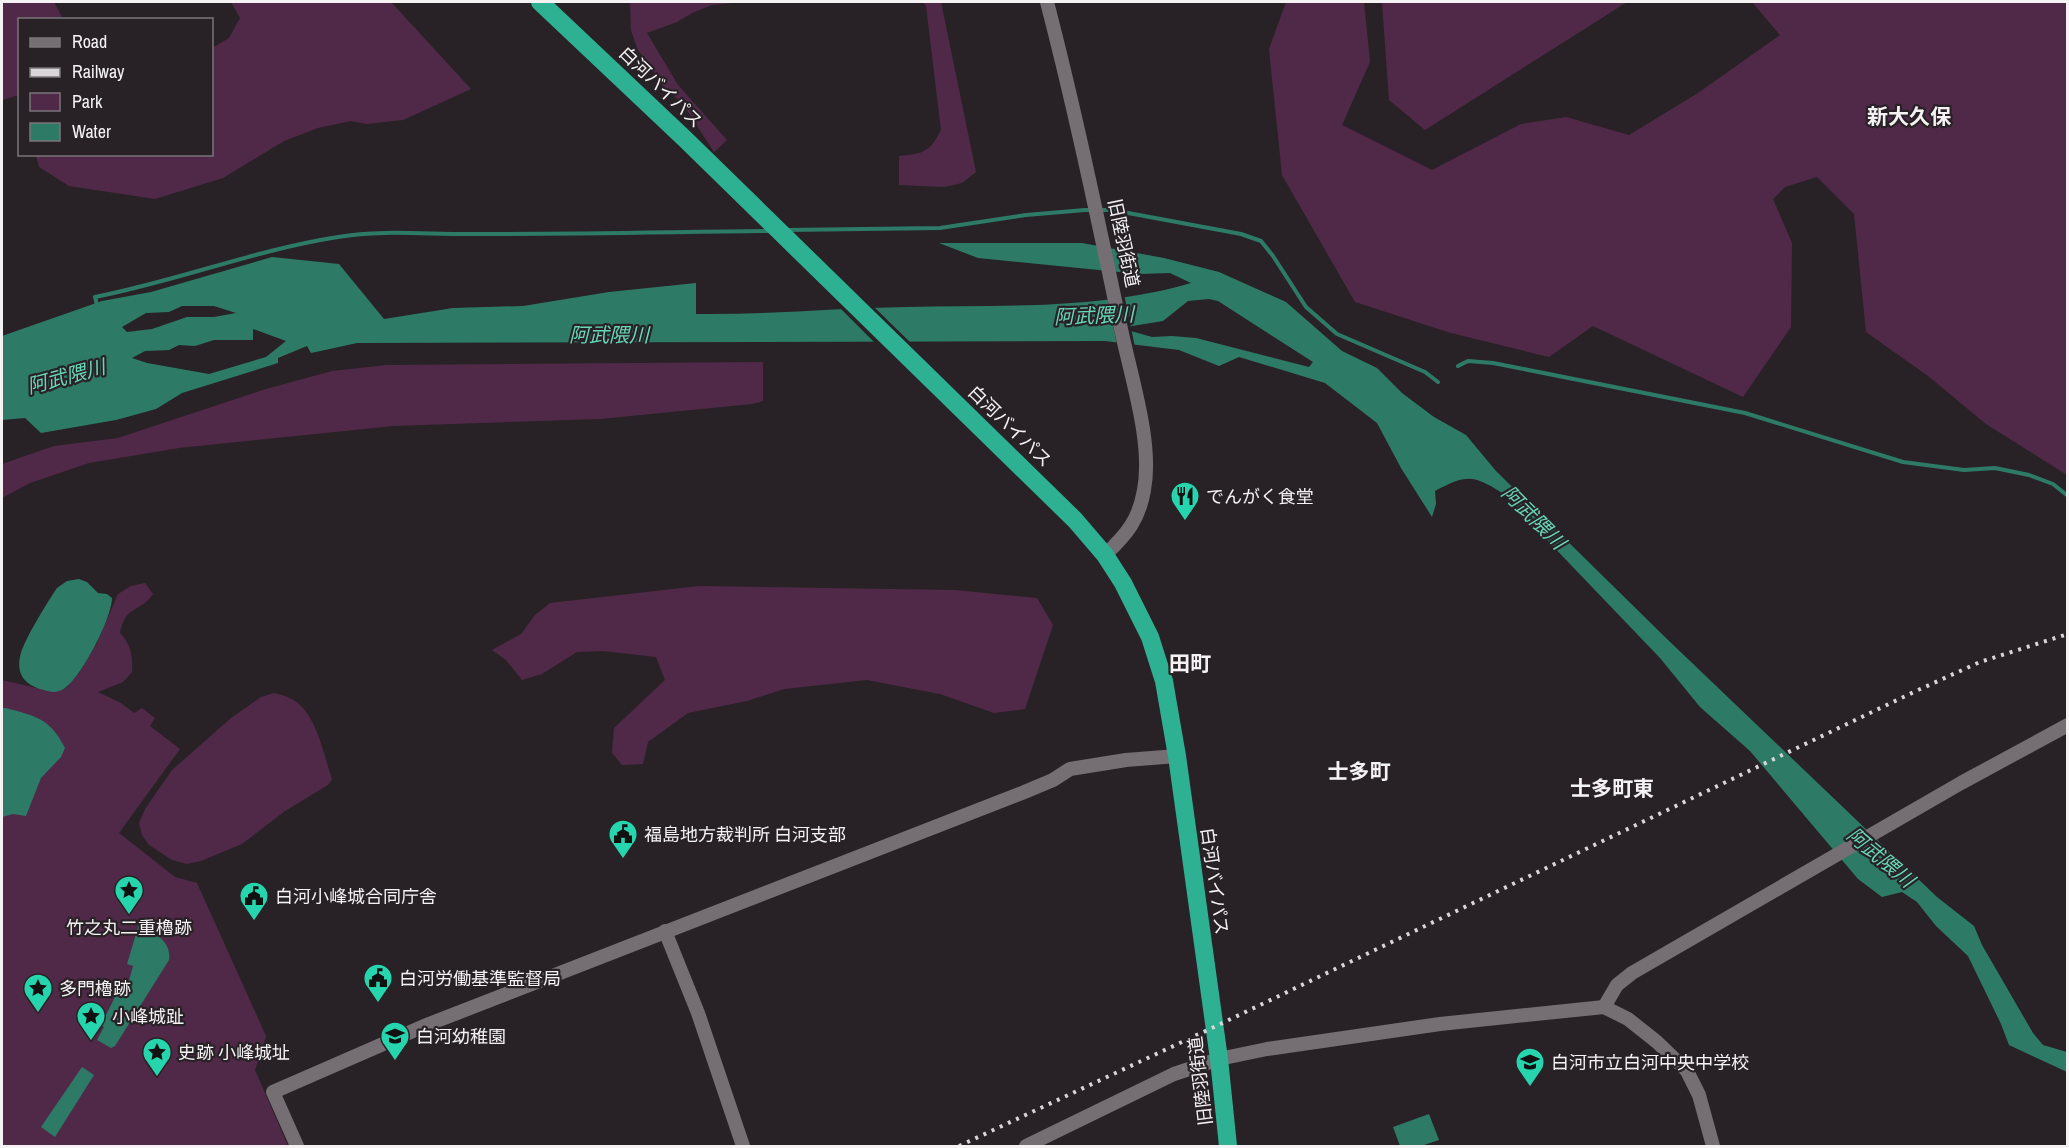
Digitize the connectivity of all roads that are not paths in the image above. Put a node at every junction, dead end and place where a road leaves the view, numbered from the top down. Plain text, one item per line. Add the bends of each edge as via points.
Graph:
1 (540, 2) edge
2 (1047, 2) edge
3 (1105, 555) junction
4 (2067, 724) edge
5 (1177, 756) junction
6 (665, 931) junction
7 (1604, 1007) junction
8 (1212, 1011) joint
9 (1219, 1059) junction
10 (297, 1146) edge
11 (743, 1146) edge
12 (1026, 1146) edge
13 (1228, 1146) edge
14 (1713, 1146) edge

1 - 3 highway, 白河バイパス via 957,404 1075,520
2 - 3 street, 旧陸羽街道 via 1146,443 1144,489 1138,513 1131,528
3 - 5 highway, 白河バイパス via 1150,637 1164,681
4 - 7 street via 1632,973 1617,985
5 - 6 street via 1070,768 1022,793
5 - 8 highway, 白河バイパス
6 - 10 street via 429,1024 273,1092
6 - 11 street via 698,1013
7 - 9 street via 1440,1024
7 - 14 street via 1628,1019 1687,1071 1699,1095
8 - 9 highway, 旧陸羽街道
9 - 12 street via 1174,1074
9 - 13 highway, 旧陸羽街道

